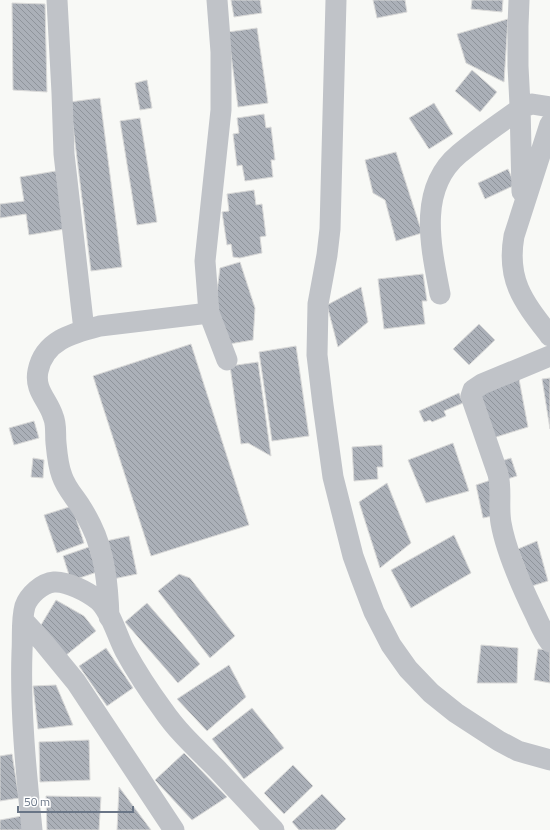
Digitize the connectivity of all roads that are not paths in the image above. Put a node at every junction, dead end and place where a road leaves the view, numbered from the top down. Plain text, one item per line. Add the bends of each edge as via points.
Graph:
1 (57, 0) edge
2 (217, 0) edge
3 (336, 0) edge
4 (521, 2) edge
5 (550, 107) edge
6 (521, 108) junction
7 (550, 124) edge
8 (522, 209) junction
9 (440, 294) dead end
10 (209, 313) junction
11 (84, 330) junction
12 (550, 336) edge
13 (550, 356) edge
14 (227, 360) dead end
15 (109, 617) junction
16 (23, 620) junction
17 (550, 642) edge
18 (550, 760) edge
19 (32, 830) edge
20 (174, 830) edge
21 (274, 830) edge

1 - 11 street via 64,154
2 - 10 street via 221,52 221,110 205,261
3 - 18 street via 331,223 318,304 317,355 334,477 353,556 374,612 392,645 408,669 431,693 499,741 518,751
4 - 6 street via 518,46
5 - 6 street via 532,104
6 - 8 street
6 - 9 street via 459,154 439,179 432,202 430,227
7 - 8 street
8 - 12 street via 512,250 512,270 525,303
10 - 11 street
10 - 14 street
11 - 15 street via 58,341 49,349 38,372 38,381 40,393 54,417 62,477 92,527 98,544 108,587
13 - 17 street via 482,384 473,390 471,396 498,474 501,523 507,546 526,595
15 - 16 street via 100,602 88,592 54,582 44,585 30,598 25,606
15 - 21 street via 125,650 164,712 184,737
16 - 19 street via 23,724
16 - 20 street via 76,682

